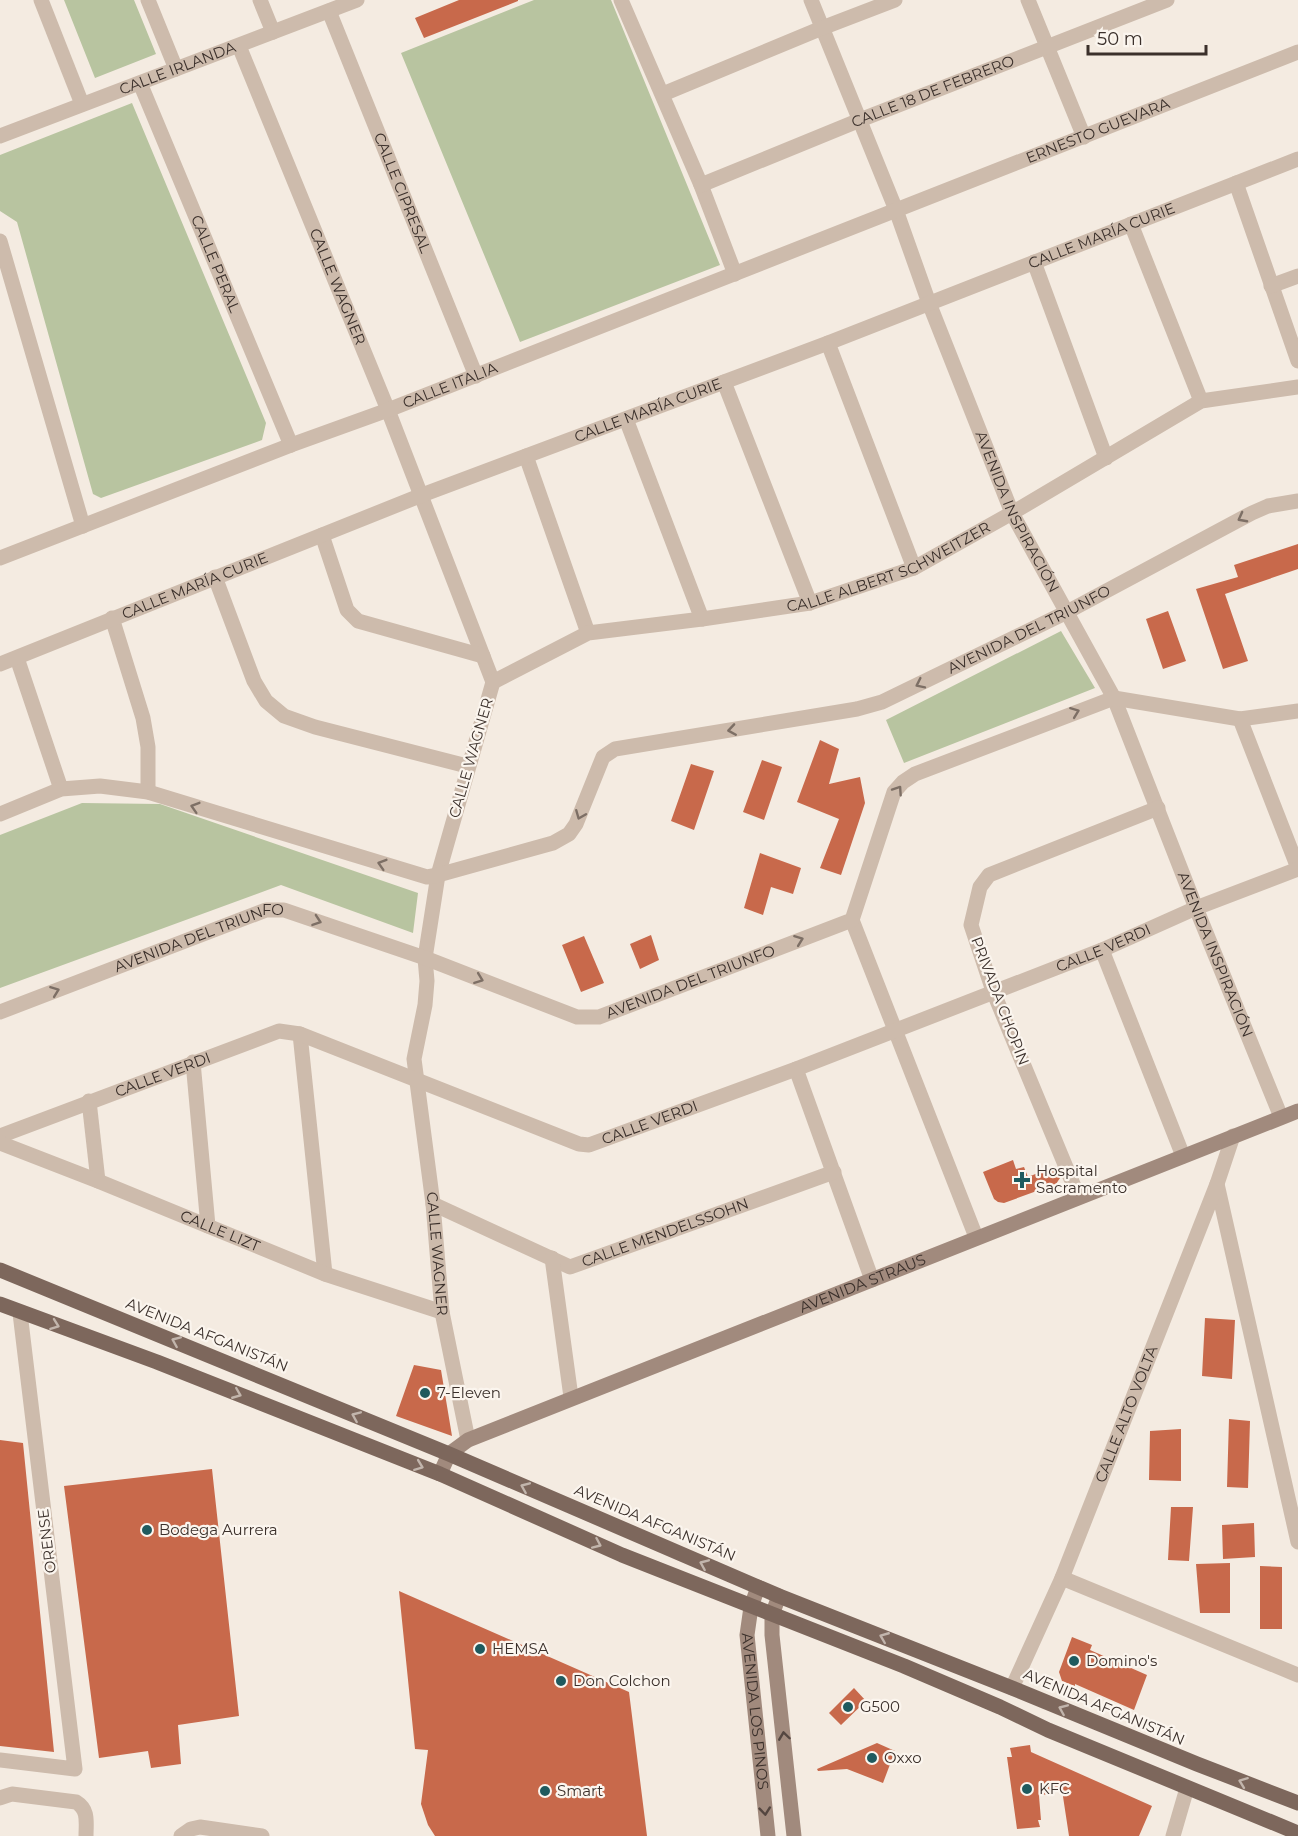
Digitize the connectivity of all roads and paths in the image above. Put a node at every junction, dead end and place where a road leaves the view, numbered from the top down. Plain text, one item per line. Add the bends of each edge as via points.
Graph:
1 (41, 0) edge
2 (148, 0) edge
3 (260, 0) edge
4 (357, 0) edge
5 (811, 0) edge
6 (895, 0) edge
7 (1028, 0) edge
8 (1167, 0) edge
9 (624, 1) edge
10 (329, 11) junction
11 (822, 28) junction
12 (273, 32) junction
13 (239, 46) junction
14 (1046, 47) junction
15 (1298, 52) edge
16 (176, 69) junction
17 (140, 83) junction
18 (663, 94) junction
19 (82, 104) junction
20 (860, 120) junction
21 (0, 136) edge
22 (1084, 137) junction
23 (1298, 159) edge
24 (1236, 183) junction
25 (701, 185) junction
26 (896, 210) junction
27 (1131, 224) junction
28 (0, 241) edge
29 (1034, 262) junction
30 (735, 274) junction
31 (1298, 276) edge
32 (1271, 286) junction
33 (929, 303) junction
34 (828, 343) junction
35 (1298, 360) edge
36 (476, 376) junction
37 (724, 382) junction
38 (1298, 387) edge
39 (1201, 401) junction
40 (388, 410) junction
41 (626, 419) junction
42 (291, 445) junction
43 (526, 456) junction
44 (1106, 458) junction
45 (422, 495) junction
46 (1298, 501) edge
47 (1012, 513) junction
48 (83, 526) junction
49 (322, 535) junction
50 (0, 558) edge
51 (914, 568) junction
52 (215, 577) junction
53 (810, 603) junction
54 (1067, 612) junction
55 (112, 618) junction
56 (702, 619) junction
57 (588, 633) junction
58 (483, 656) junction
59 (17, 658) junction
60 (0, 664) edge
61 (493, 682) junction
62 (1114, 698) junction
63 (1298, 711) edge
64 (1240, 719) junction
65 (467, 766) junction
66 (61, 789) junction
67 (148, 792) junction
68 (1158, 808) junction
69 (0, 814) edge
70 (1298, 868) edge
71 (438, 874) junction
72 (1196, 908) junction
73 (852, 920) junction
74 (1102, 950) junction
75 (425, 958) junction
76 (993, 991) junction
77 (0, 1012) edge
78 (894, 1029) junction
79 (300, 1034) junction
80 (193, 1062) junction
81 (796, 1069) junction
82 (417, 1080) junction
83 (89, 1101) junction
84 (1298, 1111) edge
85 (1281, 1117) junction
86 (0, 1136) edge
87 (1233, 1136) junction
88 (0, 1143) edge
89 (1183, 1156) junction
90 (834, 1172) junction
91 (98, 1180) junction
92 (1217, 1184) junction
93 (1078, 1196) junction
94 (433, 1204) junction
95 (208, 1226) junction
96 (976, 1237) junction
97 (552, 1258) junction
98 (0, 1270) edge
99 (325, 1274) junction
100 (872, 1280) junction
101 (0, 1304) edge
102 (442, 1312) junction
103 (20, 1313) junction
104 (571, 1397) junction
105 (468, 1440) junction
106 (449, 1454) junction
107 (440, 1474) junction
108 (1298, 1542) edge
109 (1062, 1578) junction
110 (758, 1587) junction
111 (778, 1596) junction
112 (751, 1606) junction
113 (772, 1615) junction
114 (1298, 1675) edge
115 (1012, 1688) junction
116 (0, 1760) edge
117 (1187, 1788) junction
118 (0, 1798) edge
119 (1298, 1803) edge
120 (1298, 1833) edge
121 (86, 1836) edge
122 (181, 1836) edge
123 (262, 1836) edge
124 (768, 1836) edge
125 (794, 1836) edge
126 (1173, 1836) edge

1 - 19 street
2 - 16 street
3 - 12 street
4 - 10 street, CALLE IRLANDA
5 - 11 street, AVENIDA INSPIRACIÓN
6 - 11 street
7 - 14 street
8 - 14 street, CALLE 18 DE FEBRERO
9 - 18 street
10 - 12 street, CALLE IRLANDA
10 - 36 street, CALLE CIPRESAL
11 - 18 street
11 - 20 street, AVENIDA INSPIRACIÓN
12 - 13 street, CALLE IRLANDA
13 - 16 street, CALLE IRLANDA
13 - 40 street, CALLE WAGNER
14 - 20 street, CALLE 18 DE FEBRERO
14 - 22 street
15 - 22 street, ERNESTO GUEVARA
16 - 17 street, CALLE IRLANDA
17 - 19 street, CALLE IRLANDA
17 - 42 street, CALLE PERAL
18 - 25 street
19 - 21 street, CALLE IRLANDA
20 - 25 street, CALLE 18 DE FEBRERO
20 - 26 street, AVENIDA INSPIRACIÓN
22 - 26 street, ERNESTO GUEVARA
23 - 24 street, CALLE MARÍA CURIE
24 - 27 street, CALLE MARÍA CURIE
24 - 32 street
25 - 30 street
26 - 30 street, CALLE ITALIA
26 - 33 street, AVENIDA INSPIRACIÓN
27 - 29 street, CALLE MARÍA CURIE
27 - 39 street
28 - 48 street
29 - 33 street, CALLE MARÍA CURIE
29 - 44 street
30 - 36 street, CALLE ITALIA
31 - 32 street
32 - 35 street
33 - 34 street, CALLE MARÍA CURIE
33 - 47 street, AVENIDA INSPIRACIÓN
34 - 37 street, CALLE MARÍA CURIE
34 - 51 street
36 - 40 street, CALLE ITALIA
37 - 41 street, CALLE MARÍA CURIE
37 - 53 street
38 - 39 street, CALLE ALBERT SCHWEITZER
39 - 44 street, CALLE ALBERT SCHWEITZER
40 - 42 street, CALLE ITALIA
40 - 45 street, CALLE WAGNER
41 - 43 street, CALLE MARÍA CURIE
41 - 56 street
42 - 48 street, CALLE ITALIA
43 - 45 street, CALLE MARÍA CURIE
43 - 57 street
44 - 47 street, CALLE ALBERT SCHWEITZER
45 - 49 street, CALLE MARÍA CURIE
45 - 58 street, CALLE WAGNER
46 -> 54 street, AVENIDA DEL TRIUNFO via 1252,513
47 - 51 street, CALLE ALBERT SCHWEITZER
47 - 54 street, AVENIDA INSPIRACIÓN
48 - 50 street, CALLE ITALIA
49 - 52 street, CALLE MARÍA CURIE
49 - 58 street via 347,610 358,621
51 - 53 street, CALLE ALBERT SCHWEITZER
52 - 55 street, CALLE MARÍA CURIE
52 - 65 street via 254,681 266,701 284,716
53 - 56 street, CALLE ALBERT SCHWEITZER
54 - 62 street, AVENIDA INSPIRACIÓN
54 -> 71 street, AVENIDA DEL TRIUNFO via 882,702 615,749 603,757 569,834 553,843
55 - 59 street, CALLE MARÍA CURIE
55 - 67 street via 143,718 148,747
56 - 57 street, CALLE ALBERT SCHWEITZER
57 - 61 street, CALLE ALBERT SCHWEITZER
58 - 61 street, CALLE WAGNER
59 - 60 street, CALLE MARÍA CURIE
59 - 66 street
61 - 65 street, CALLE WAGNER
62 - 64 street
62 - 68 street, AVENIDA INSPIRACIÓN
73 -> 62 street via 894,792 903,782
63 - 64 street
64 - 70 street
65 - 71 street, CALLE WAGNER
66 - 67 street, AVENIDA DEL TRIUNFO via 100,786
66 - 69 street, AVENIDA DEL TRIUNFO
71 -> 67 street, AVENIDA DEL TRIUNFO via 426,877
68 - 72 street, AVENIDA INSPIRACIÓN
68 - 76 street, PRIVADA CHOPIN via 988,875 980,886 971,925
70 - 72 street, CALLE VERDI
71 - 75 street, CALLE WAGNER
72 - 74 street, CALLE VERDI
72 - 85 street, AVENIDA INSPIRACIÓN
75 -> 73 street, AVENIDA DEL TRIUNFO via 577,1017 599,1017
73 - 78 street
74 - 76 street, CALLE VERDI
74 - 89 street
77 -> 75 street, AVENIDA DEL TRIUNFO via 266,910 284,910
75 - 82 street, CALLE WAGNER via 425,1005 414,1059
76 - 78 street, CALLE VERDI
76 - 93 street, PRIVADA CHOPIN
78 - 81 street, CALLE VERDI
78 - 96 street
79 - 80 street, CALLE VERDI via 279,1031
79 - 82 street, CALLE VERDI
79 - 99 street
80 - 83 street, CALLE VERDI
80 - 95 street
81 - 82 street, CALLE VERDI via 589,1145
81 - 90 street
82 - 94 street, CALLE WAGNER
83 - 86 street, CALLE VERDI
83 - 91 street
84 - 85 street, AVENIDA STRAUS
85 - 87 street, AVENIDA STRAUS
87 - 89 street, AVENIDA STRAUS
87 - 92 street, CALLE ALTO VOLTA
88 - 91 street, CALLE LIZT
89 - 93 street, AVENIDA STRAUS
90 - 97 street, CALLE MENDELSSOHN via 570,1267
90 - 100 street
91 - 95 street, CALLE LIZT
92 - 108 street
92 - 109 street, CALLE ALTO VOLTA
93 - 96 street, AVENIDA STRAUS
94 - 97 street, CALLE MENDELSSOHN
94 - 102 street, CALLE WAGNER
95 - 99 street, CALLE LIZT
96 - 100 street, AVENIDA STRAUS
97 - 104 street
106 -> 98 main road, AVENIDA AFGANISTÁN
99 - 102 street, CALLE LIZT
100 - 104 street, AVENIDA STRAUS
101 - 103 main road
102 - 105 street, CALLE WAGNER
103 -> 107 main road via 157,1362
103 - 116 street, ORENSE via 75,1769
104 - 105 street, AVENIDA STRAUS
105 - 106 street, AVENIDA STRAUS
106 - 107 street, AVENIDA STRAUS
110 -> 106 main road, AVENIDA AFGANISTÁN
107 -> 112 main road via 622,1555
109 - 114 street
109 - 115 street, CALLE ALTO VOLTA
110 - 111 main road, AVENIDA AFGANISTÁN
110 - 112 street, AVENIDA LOS PINOS
111 - 113 street, AVENIDA LOS PINOS
115 -> 111 main road, AVENIDA AFGANISTÁN
112 - 113 main road
112 -> 124 street, AVENIDA LOS PINOS via 747,1635
113 - 117 main road via 904,1666
125 -> 113 street, AVENIDA LOS PINOS
119 -> 115 main road, AVENIDA AFGANISTÁN
117 - 120 main road
117 - 126 street
118 - 121 street via 12,1794 76,1802 86,1813
122 - 123 street via 200,1827

